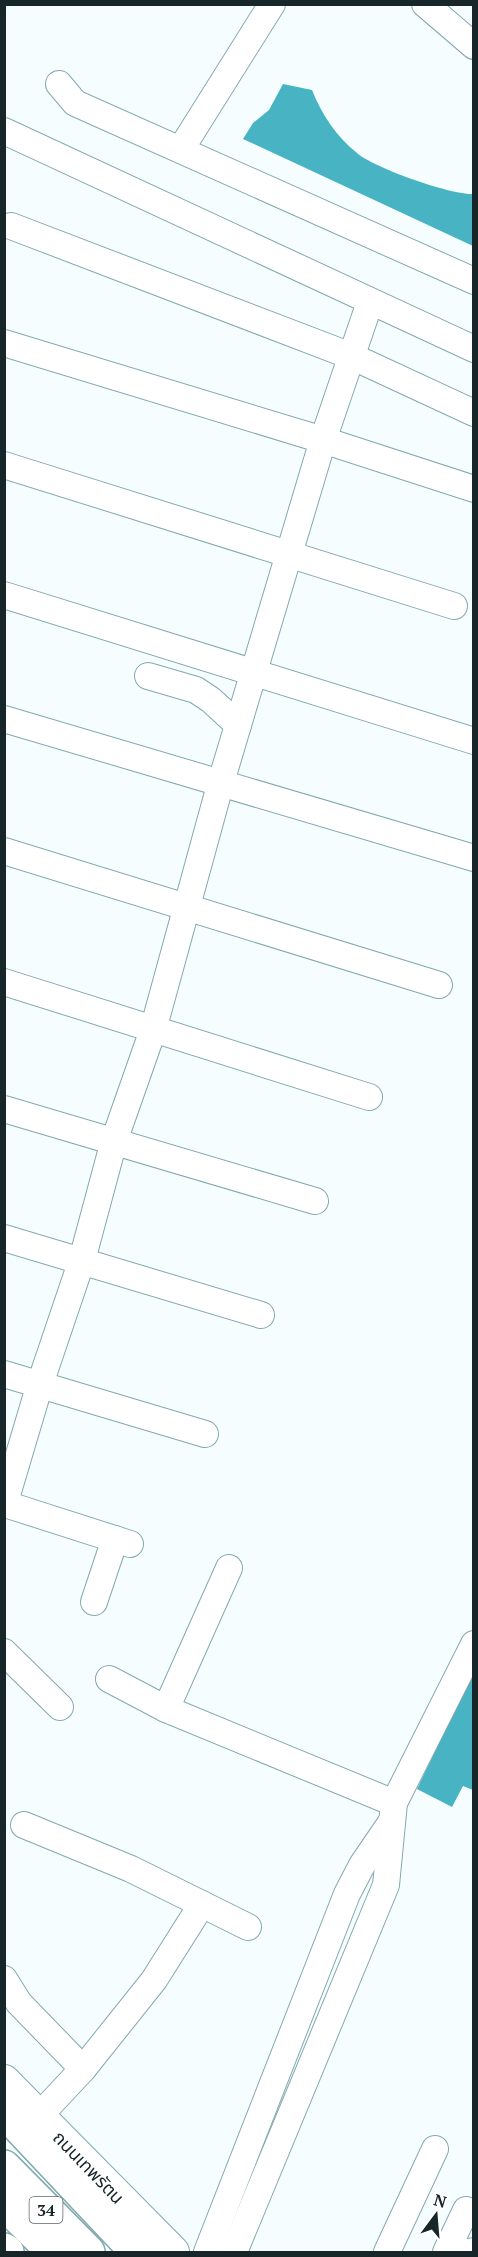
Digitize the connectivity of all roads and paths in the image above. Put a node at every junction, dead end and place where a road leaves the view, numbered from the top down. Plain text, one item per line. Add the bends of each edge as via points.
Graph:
1 (272, 4) edge
2 (425, 4) edge
3 (474, 46) edge
4 (59, 84) dead end
5 (4, 130) edge
6 (180, 149) junction
7 (11, 226) dead end
8 (474, 281) edge
9 (370, 302) junction
10 (4, 343) edge
11 (474, 349) edge
12 (351, 356) junction
13 (474, 414) edge
14 (323, 440) junction
15 (4, 465) edge
16 (474, 489) edge
17 (290, 556) junction
18 (4, 596) edge
19 (454, 606) dead end
20 (254, 672) junction
21 (148, 676) dead end
22 (4, 719) edge
23 (238, 725) junction
24 (474, 741) edge
25 (220, 782) junction
26 (4, 851) edge
27 (474, 858) edge
28 (188, 907) junction
29 (4, 982) edge
30 (439, 985) dead end
31 (153, 1030) junction
32 (369, 1096) dead end
33 (4, 1109) edge
34 (114, 1141) junction
35 (315, 1201) dead end
36 (4, 1238) edge
37 (82, 1260) junction
38 (261, 1315) dead end
39 (4, 1374) edge
40 (40, 1384) junction
41 (205, 1434) dead end
42 (12, 1457) edge
43 (5, 1505) edge
44 (230, 1568) dead end
45 (94, 1602) dead end
46 (474, 1644) edge
47 (4, 1652) edge
48 (109, 1679) dead end
49 (60, 1707) dead end
50 (166, 1709) junction
51 (392, 1813) junction
52 (24, 1825) dead end
53 (202, 1904) junction
54 (248, 1927) dead end
55 (4, 1979) edge
56 (303, 2008) junction
57 (329, 2019) junction
58 (83, 2069) junction
59 (4, 2081) edge
60 (4, 2111) edge
61 (39, 2116) junction
62 (435, 2150) dead end
63 (4, 2167) edge
64 (4, 2203) edge
65 (466, 2210) dead end
66 (474, 2251) edge
67 (54, 2253) edge
68 (88, 2253) edge
69 (137, 2253) edge
70 (173, 2253) edge
71 (207, 2253) edge
72 (234, 2253) edge
73 (387, 2253) edge
74 (446, 2253) edge
75 (469, 2253) edge

1 - 6 street
2 - 3 street
4 - 6 street via 75,103
5 - 9 street
6 - 8 street
7 - 12 street
9 - 11 street
9 - 12 street
10 - 14 street
12 - 13 street
12 - 14 street
14 - 16 street
14 - 17 street
15 - 17 street
17 - 19 street
17 - 20 street
18 - 20 street
20 - 23 street
20 - 24 street
21 - 23 street via 196,690
22 - 25 street
23 - 25 street
25 - 27 street
25 - 28 street
26 - 28 street
28 - 30 street
28 - 31 street
29 - 31 street
31 - 32 street
31 - 34 street
33 - 34 street
34 - 35 street
34 - 37 street
36 - 37 street
37 - 38 street
37 - 40 street
39 - 40 street
40 - 41 street
40 - 42 street
42 - 43 street
43 - 45 street via 123,1541
44 - 50 street
46 - 51 street
47 - 49 street
48 - 50 street
50 - 51 street
51 - 56 street via 347,1894
51 - 57 street via 386,1886
52 - 53 street via 131,1869
53 - 54 street
53 - 58 street via 154,1980
55 - 58 street via 19,2003
56 - 57 street
56 - 71 street
57 - 72 street
58 - 61 street
59 - 61 main road, ถนนเทพรัตน
60 - 69 highway
61 - 70 main road, ถนนเทพรัตน
62 - 73 street
63 - 68 highway, 34
64 - 67 highway
65 - 74 street
66 - 75 street

